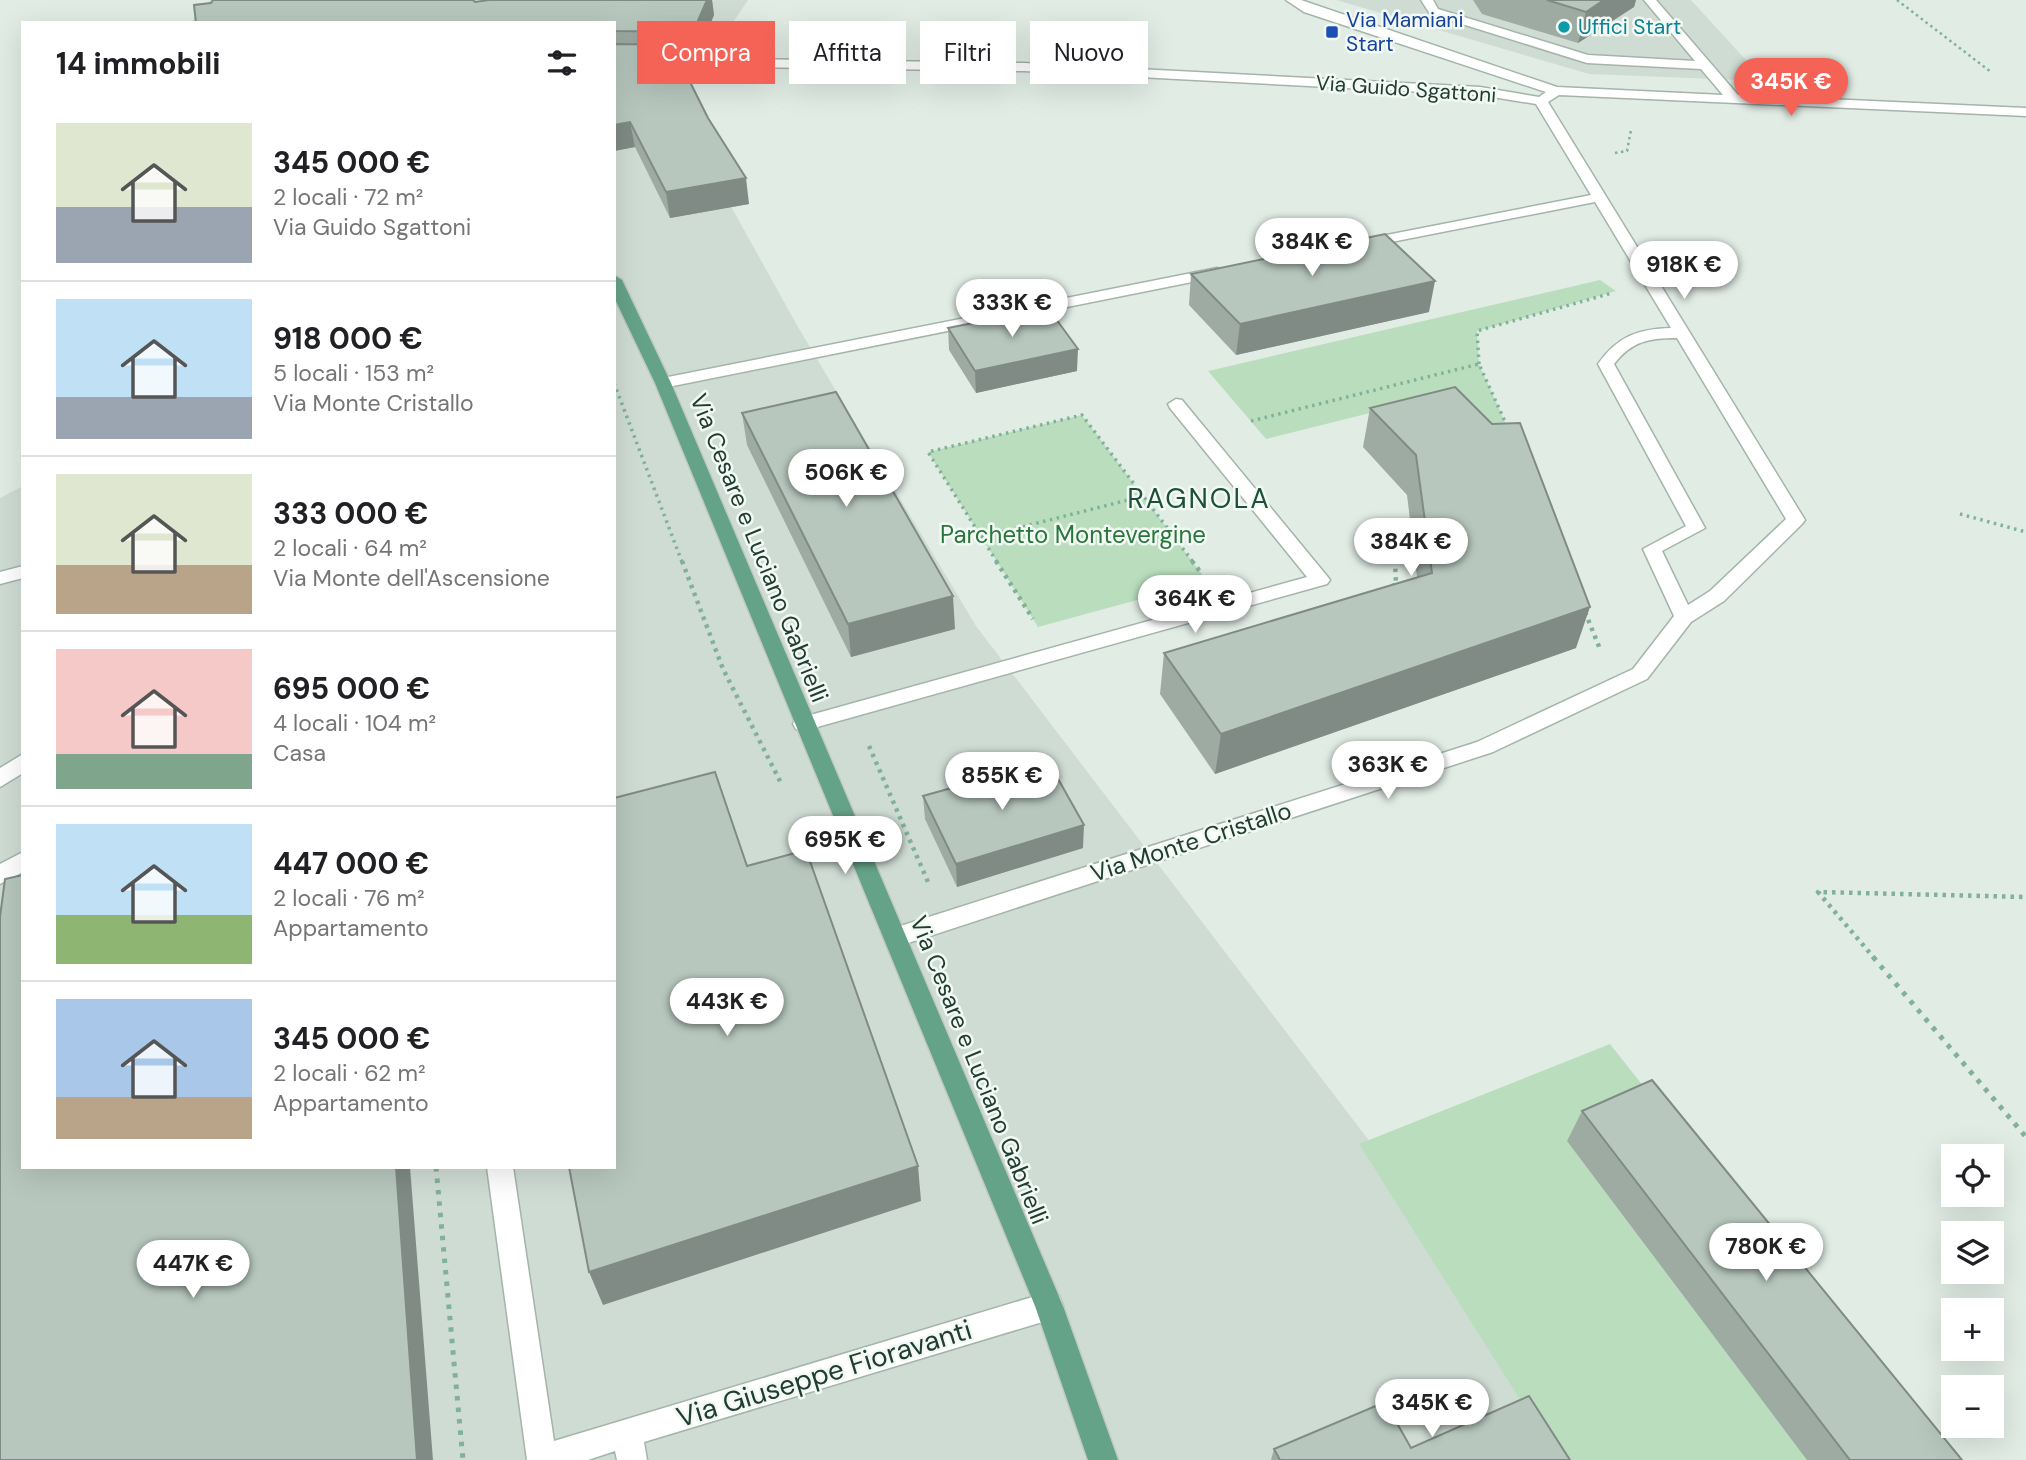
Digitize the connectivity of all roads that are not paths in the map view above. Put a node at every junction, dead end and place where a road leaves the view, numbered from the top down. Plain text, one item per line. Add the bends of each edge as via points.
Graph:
1 (1292, 0) edge
2 (1427, 0) edge
3 (1650, 0) edge
4 (616, 61) edge
5 (1705, 65) junction
6 (1556, 91) junction
7 (1733, 98) junction
8 (1541, 101) junction
9 (2026, 112) edge
10 (1600, 197) junction
11 (1342, 248) edge
12 (1233, 270) edge
13 (616, 284) edge
14 (1682, 333) junction
15 (663, 383) junction
16 (1176, 404) dead end
17 (21, 573) edge
18 (0, 578) edge
19 (1684, 617) junction
20 (803, 724) junction
21 (21, 763) edge
22 (0, 779) edge
23 (0, 857) edge
24 (21, 861) edge
25 (21, 862) edge
26 (0, 875) edge
27 (896, 937) junction
28 (500, 1169) edge
29 (1049, 1306) junction
30 (630, 1446) edge
31 (543, 1460) edge
32 (1103, 1460) edge

1 - 6 street
2 - 5 street via 1433,11 1587,59
3 - 5 street
4 - 8 street, Via Guido Sgattoni via 1024,67 1480,91
5 - 7 street
6 - 7 street
6 - 8 street
7 - 9 street
8 - 10 street, Via Monte Cristallo
10 - 11 street
10 - 14 street, Via Monte Cristallo
12 - 15 street
13 - 15 main road, Via Cesare e Luciano Gabrielli
14 - 19 street, Via Monte Cristallo via 1796,520 1717,596
14 - 19 street via 1642,334 1619,344 1606,364 1696,528 1652,549
15 - 20 main road, Via Cesare e Luciano Gabrielli
16 - 20 street via 1320,580
17 - 18 street
19 - 27 street, Via Monte Cristallo via 1640,674 1485,747
20 - 27 main road, Via Cesare e Luciano Gabrielli
21 - 22 street
23 - 24 street
25 - 26 street
27 - 29 main road, Via Cesare e Luciano Gabrielli
28 - 31 street
29 - 30 street, Via Giuseppe Fioravanti
29 - 32 main road, Via Cesare e Luciano Gabrielli
30 - 31 street, Via Giuseppe Fioravanti

